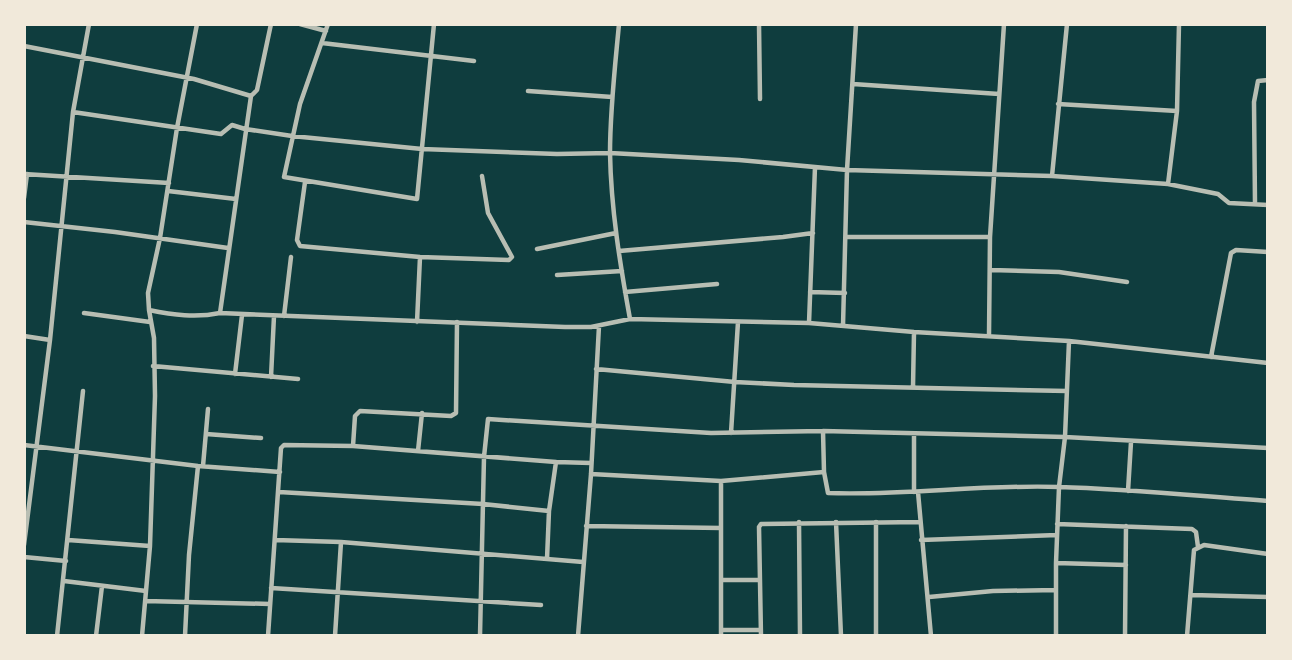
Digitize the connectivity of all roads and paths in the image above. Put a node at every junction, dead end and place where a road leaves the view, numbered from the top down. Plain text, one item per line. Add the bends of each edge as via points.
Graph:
1 (89, 24) edge
2 (197, 24) edge
3 (271, 24) edge
4 (300, 24) edge
5 (328, 24) edge
6 (434, 24) edge
7 (619, 24) edge
8 (759, 24) edge
9 (856, 24) edge
10 (1004, 24) edge
11 (1067, 24) edge
12 (1179, 24) edge
13 (326, 31) junction
14 (322, 43) junction
15 (24, 46) edge
16 (84, 56) junction
17 (429, 56) junction
18 (474, 61) dead end
19 (186, 78) junction
20 (1268, 79) edge
21 (853, 84) junction
22 (528, 92) dead end
23 (999, 94) junction
24 (251, 96) junction
25 (612, 97) junction
26 (760, 99) dead end
27 (1058, 104) junction
28 (1177, 111) junction
29 (73, 112) junction
30 (177, 128) junction
31 (245, 129) junction
32 (292, 136) junction
33 (422, 149) junction
34 (610, 153) junction
35 (815, 167) junction
36 (847, 170) junction
37 (26, 174) edge
38 (994, 175) junction
39 (67, 176) junction
40 (482, 176) dead end
41 (1052, 176) junction
42 (305, 182) junction
43 (169, 183) junction
44 (1168, 184) junction
45 (168, 191) junction
46 (24, 198) edge
47 (236, 199) junction
48 (1255, 204) junction
49 (1268, 205) edge
50 (24, 222) edge
51 (61, 225) junction
52 (616, 233) junction
53 (813, 233) junction
54 (846, 237) junction
55 (990, 237) junction
56 (160, 238) junction
57 (228, 248) junction
58 (537, 249) dead end
59 (619, 251) junction
60 (1268, 252) edge
61 (291, 257) dead end
62 (420, 257) junction
63 (991, 270) junction
64 (622, 271) junction
65 (556, 275) dead end
66 (1127, 282) dead end
67 (717, 285) dead end
68 (625, 292) junction
69 (810, 292) junction
70 (845, 293) junction
71 (149, 310) junction
72 (84, 313) dead end
73 (220, 313) junction
74 (242, 315) junction
75 (274, 316) junction
76 (284, 316) junction
77 (629, 319) junction
78 (150, 322) junction
79 (416, 322) junction
80 (457, 322) junction
81 (738, 322) junction
82 (809, 323) junction
83 (599, 326) junction
84 (843, 326) junction
85 (914, 332) junction
86 (24, 336) edge
87 (989, 336) junction
88 (51, 340) junction
89 (1069, 341) junction
90 (1211, 357) junction
91 (1268, 363) edge
92 (153, 366) junction
93 (596, 369) junction
94 (235, 374) junction
95 (271, 377) junction
96 (298, 379) dead end
97 (734, 382) junction
98 (913, 387) junction
99 (83, 391) dead end
100 (1067, 391) junction
101 (208, 410) dead end
102 (422, 413) junction
103 (593, 427) junction
104 (823, 431) junction
105 (731, 433) junction
106 (206, 434) junction
107 (914, 434) junction
108 (1065, 437) junction
109 (261, 438) dead end
110 (1131, 442) junction
111 (24, 445) edge
112 (353, 446) junction
113 (37, 447) junction
114 (1268, 448) edge
115 (418, 451) junction
116 (75, 452) junction
117 (484, 457) junction
118 (153, 460) junction
119 (556, 462) junction
120 (592, 463) junction
121 (201, 466) junction
122 (280, 472) junction
123 (824, 472) junction
124 (591, 474) junction
125 (721, 481) junction
126 (1059, 486) junction
127 (1128, 491) junction
128 (279, 492) junction
129 (916, 492) junction
130 (1268, 501) edge
131 (483, 504) junction
132 (549, 511) junction
133 (799, 522) junction
134 (836, 522) junction
135 (876, 522) junction
136 (920, 522) junction
137 (1057, 524) junction
138 (586, 526) junction
139 (1126, 526) junction
140 (721, 528) junction
141 (1057, 535) junction
142 (68, 540) junction
143 (275, 540) junction
144 (921, 540) junction
145 (341, 542) junction
146 (24, 545) edge
147 (150, 546) junction
148 (1198, 547) junction
149 (1268, 554) edge
150 (482, 555) junction
151 (24, 556) edge
152 (547, 559) junction
153 (66, 561) junction
154 (583, 562) junction
155 (1056, 563) junction
156 (1126, 565) junction
157 (722, 580) junction
158 (760, 580) junction
159 (64, 581) junction
160 (102, 586) junction
161 (271, 588) junction
162 (1056, 590) junction
163 (146, 591) junction
164 (338, 593) junction
165 (1191, 594) junction
166 (929, 597) junction
167 (1268, 597) edge
168 (481, 600) junction
169 (145, 601) junction
170 (187, 603) junction
171 (270, 604) junction
172 (541, 605) dead end
173 (721, 633) edge
174 (760, 633) edge
175 (57, 635) edge
176 (96, 635) edge
177 (142, 635) edge
178 (186, 635) edge
179 (268, 635) edge
180 (335, 635) edge
181 (480, 635) edge
182 (578, 635) edge
183 (800, 635) edge
184 (841, 635) edge
185 (876, 635) edge
186 (931, 635) edge
187 (1056, 635) edge
188 (1125, 635) edge
189 (1187, 635) edge

1 - 16 street
2 - 19 street
3 - 24 street via 257,90
4 - 13 street
5 - 13 street
6 - 17 street
7 - 25 street
8 - 26 street
9 - 21 street
10 - 23 street
11 - 27 street
12 - 28 street
13 - 14 street
14 - 17 street
14 - 32 street
15 - 16 street
16 - 19 street
16 - 29 street
17 - 18 street
17 - 33 street
19 - 24 street
19 - 30 street
20 - 48 street via 1258,81 1254,102
21 - 23 street
21 - 36 street
22 - 25 street
23 - 38 street
24 - 31 street
25 - 34 street
27 - 28 street
27 - 41 street
28 - 44 street
29 - 30 street
29 - 39 street
30 - 31 street via 221,134 229,125
30 - 43 street
31 - 32 street
31 - 47 street
32 - 33 street
32 - 42 street via 284,177
33 - 34 street
33 - 42 street via 416,199
34 - 35 street
34 - 52 street
35 - 36 street
35 - 53 street
36 - 38 street
36 - 54 street
37 - 39 street
37 - 46 street
38 - 41 street
38 - 55 street
39 - 43 street
39 - 51 street
40 - 62 street via 488,213 511,258
41 - 44 street
42 - 62 street via 300,246
43 - 45 street
44 - 48 street via 1217,194 1229,203
45 - 47 street
45 - 56 street
47 - 57 street
48 - 49 street
50 - 51 street
51 - 56 street
51 - 88 street
52 - 58 street
52 - 59 street
53 - 59 street
53 - 69 street
54 - 55 street
54 - 70 street
55 - 63 street
56 - 57 street
56 - 71 street via 150,277
57 - 73 street
59 - 64 street
60 - 90 street via 1231,253
61 - 76 street
62 - 79 street
63 - 66 street via 1059,272
63 - 87 street
64 - 65 street
64 - 68 street
67 - 68 street
68 - 77 street
69 - 70 street
69 - 82 street
70 - 84 street
71 - 73 street via 184,316
71 - 78 street
72 - 78 street
73 - 74 street
74 - 75 street
74 - 94 street
75 - 76 street
75 - 95 street
76 - 79 street
77 - 81 street
77 - 83 street
78 - 92 street
79 - 80 street
80 - 83 street
80 - 102 street via 456,413
81 - 82 street
81 - 97 street
82 - 84 street
83 - 93 street
84 - 85 street
85 - 87 street
85 - 98 street
86 - 88 street
87 - 89 street
88 - 113 street
89 - 90 street
89 - 100 street
90 - 91 street
92 - 94 street
92 - 118 street
93 - 97 street
93 - 103 street
94 - 95 street
95 - 96 street
97 - 98 street
97 - 105 street
98 - 100 street
99 - 116 street
100 - 108 street
101 - 106 street
102 - 112 street via 357,413
102 - 115 street
103 - 105 street
103 - 117 street via 488,419
103 - 120 street
104 - 105 street
104 - 107 street
104 - 123 street
106 - 109 street
106 - 121 street
107 - 108 street
107 - 129 street
108 - 110 street
108 - 126 street
110 - 114 street
110 - 127 street
111 - 113 street
112 - 115 street
112 - 122 street via 284,444
113 - 116 street
113 - 146 street
115 - 117 street
116 - 118 street
116 - 142 street
117 - 119 street
117 - 131 street
118 - 121 street
118 - 147 street
119 - 120 street
119 - 132 street
120 - 124 street
121 - 122 street
121 - 170 street
122 - 128 street
123 - 125 street
123 - 129 street via 828,493
124 - 125 street
124 - 138 street
125 - 140 street
126 - 127 street
126 - 129 street
126 - 137 street
127 - 130 street
128 - 131 street
128 - 143 street
129 - 136 street
131 - 132 street
131 - 150 street
132 - 152 street
133 - 134 street
133 - 158 street via 759,527
133 - 183 street
134 - 135 street
134 - 184 street
135 - 136 street
135 - 185 street
136 - 144 street
137 - 139 street
137 - 141 street
138 - 140 street
138 - 154 street
139 - 148 street via 1192,529
139 - 156 street
140 - 157 street
141 - 144 street
141 - 155 street
142 - 147 street
142 - 153 street
143 - 145 street
143 - 161 street
144 - 166 street
145 - 150 street
145 - 164 street
147 - 163 street
148 - 149 street
148 - 165 street via 1194,550
150 - 152 street
150 - 168 street
151 - 153 street
152 - 154 street
153 - 159 street
154 - 182 street
155 - 156 street
155 - 162 street
156 - 188 street
157 - 158 street
157 - 173 street
158 - 174 street
159 - 160 street
159 - 175 street
160 - 163 street
160 - 176 street
161 - 164 street
161 - 171 street
162 - 166 street
162 - 187 street
163 - 169 street
164 - 168 street
164 - 180 street
165 - 167 street
165 - 189 street
166 - 186 street
168 - 172 street
168 - 181 street
169 - 170 street
169 - 177 street
170 - 171 street
170 - 178 street
171 - 179 street
173 - 174 street

